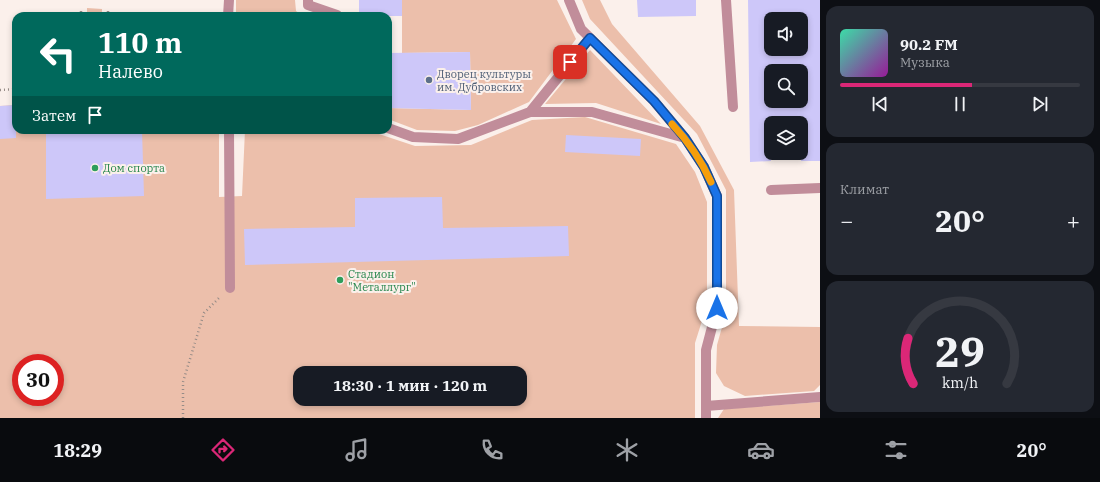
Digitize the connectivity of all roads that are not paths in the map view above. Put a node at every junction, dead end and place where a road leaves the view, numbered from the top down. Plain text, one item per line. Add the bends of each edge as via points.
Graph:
1 (229, 0) edge
2 (308, 0) edge
3 (569, 0) edge
4 (726, 0) edge
5 (228, 12) edge
6 (328, 12) edge
7 (590, 38) junction
8 (733, 107) dead end
9 (530, 112) junction
10 (392, 130) edge
11 (230, 134) edge
12 (685, 138) junction
13 (820, 188) edge
14 (771, 190) dead end
15 (230, 288) road end
16 (820, 397) edge
17 (706, 406) junction
18 (706, 418) edge

1 - 5 street
2 - 6 street via 308,5
3 - 7 street via 581,29
4 - 8 street
7 - 9 street
7 - 12 street via 654,101
9 - 10 street via 458,139 413,138
9 - 12 street via 592,112
11 - 15 street
12 - 17 street via 704,167 717,196 717,308 706,350
13 - 14 street
16 - 17 street
17 - 18 street

